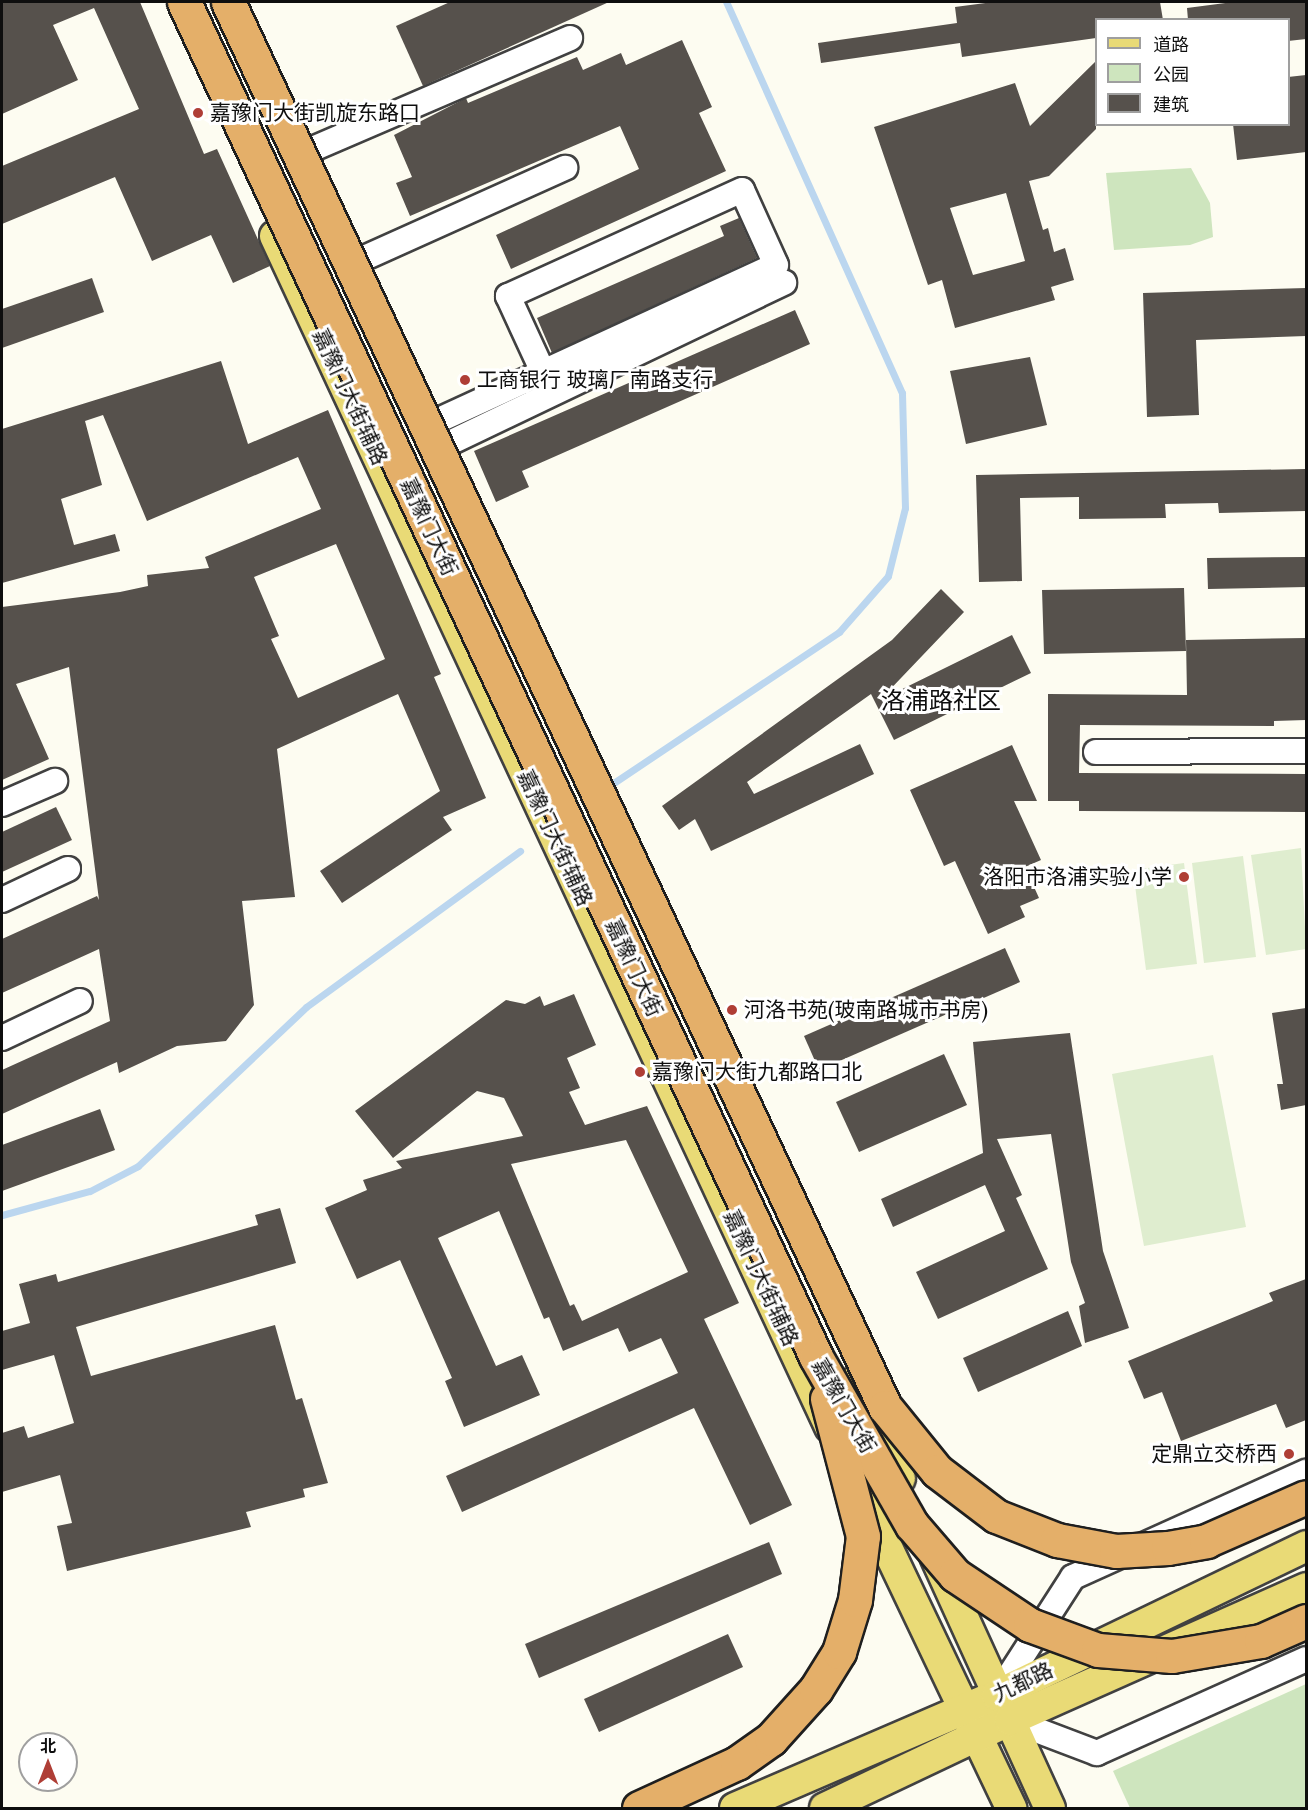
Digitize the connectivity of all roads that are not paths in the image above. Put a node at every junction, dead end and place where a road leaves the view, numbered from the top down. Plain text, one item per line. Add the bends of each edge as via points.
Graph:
1 (168, 2) edge
2 (184, 2) edge
3 (228, 2) edge
4 (237, 2) edge
5 (570, 38) dead end
6 (301, 154) junction
7 (565, 168) dead end
8 (351, 264) junction
9 (784, 283) dead end
10 (542, 370) junction
11 (431, 437) junction
12 (1306, 751) edge
13 (1096, 752) dead end
14 (55, 781) dead end
15 (2, 804) edge
16 (68, 869) dead end
17 (2, 900) edge
18 (80, 1001) dead end
19 (2, 1038) edge
20 (816, 1357) junction
21 (1306, 1472) edge
22 (1306, 1497) edge
23 (1306, 1546) edge
24 (1306, 1588) edge
25 (1306, 1621) edge
26 (1306, 1659) edge
27 (1004, 1707) junction
28 (961, 1708) junction
29 (978, 1737) junction
30 (639, 1809) edge
31 (735, 1809) edge
32 (825, 1809) edge
33 (1011, 1809) edge
34 (1050, 1809) edge

1 - 28 main road, 嘉豫门大街辅路
2 - 20 highway, 嘉豫门大街, bridge
3 - 22 highway, 嘉豫门大街, bridge via 885,1407 937,1471 996,1516 1057,1540 1116,1551 1168,1548 1206,1541
4 - 6 main road, 嘉豫门大街辅路
5 - 6 lane
6 - 8 main road, 嘉豫门大街辅路
7 - 8 lane
8 - 11 main road, 嘉豫门大街辅路
9 - 11 lane
10 - 10 lane via 508,296 742,190 776,265
10 - 11 lane
11 - 27 main road, 嘉豫门大街辅路
12 - 13 lane
14 - 15 lane
16 - 17 lane
18 - 19 lane
20 - 25 highway, 嘉豫门大街, bridge via 912,1525 955,1575 1030,1626 1098,1650 1173,1656 1261,1641
20 - 30 highway, bridge via 863,1536 855,1600 839,1652 816,1689 771,1739 737,1763
21 - 27 lane via 1073,1576
23 - 27 main road, 九都路
24 - 27 main road, 九都路
26 - 27 lane via 1097,1753
27 - 28 main road, 九都路
27 - 29 main road, 九都路
27 - 34 main road
28 - 29 main road, 嘉豫门大街辅路
28 - 31 main road, 九都路
29 - 32 main road, 九都路
29 - 33 main road

